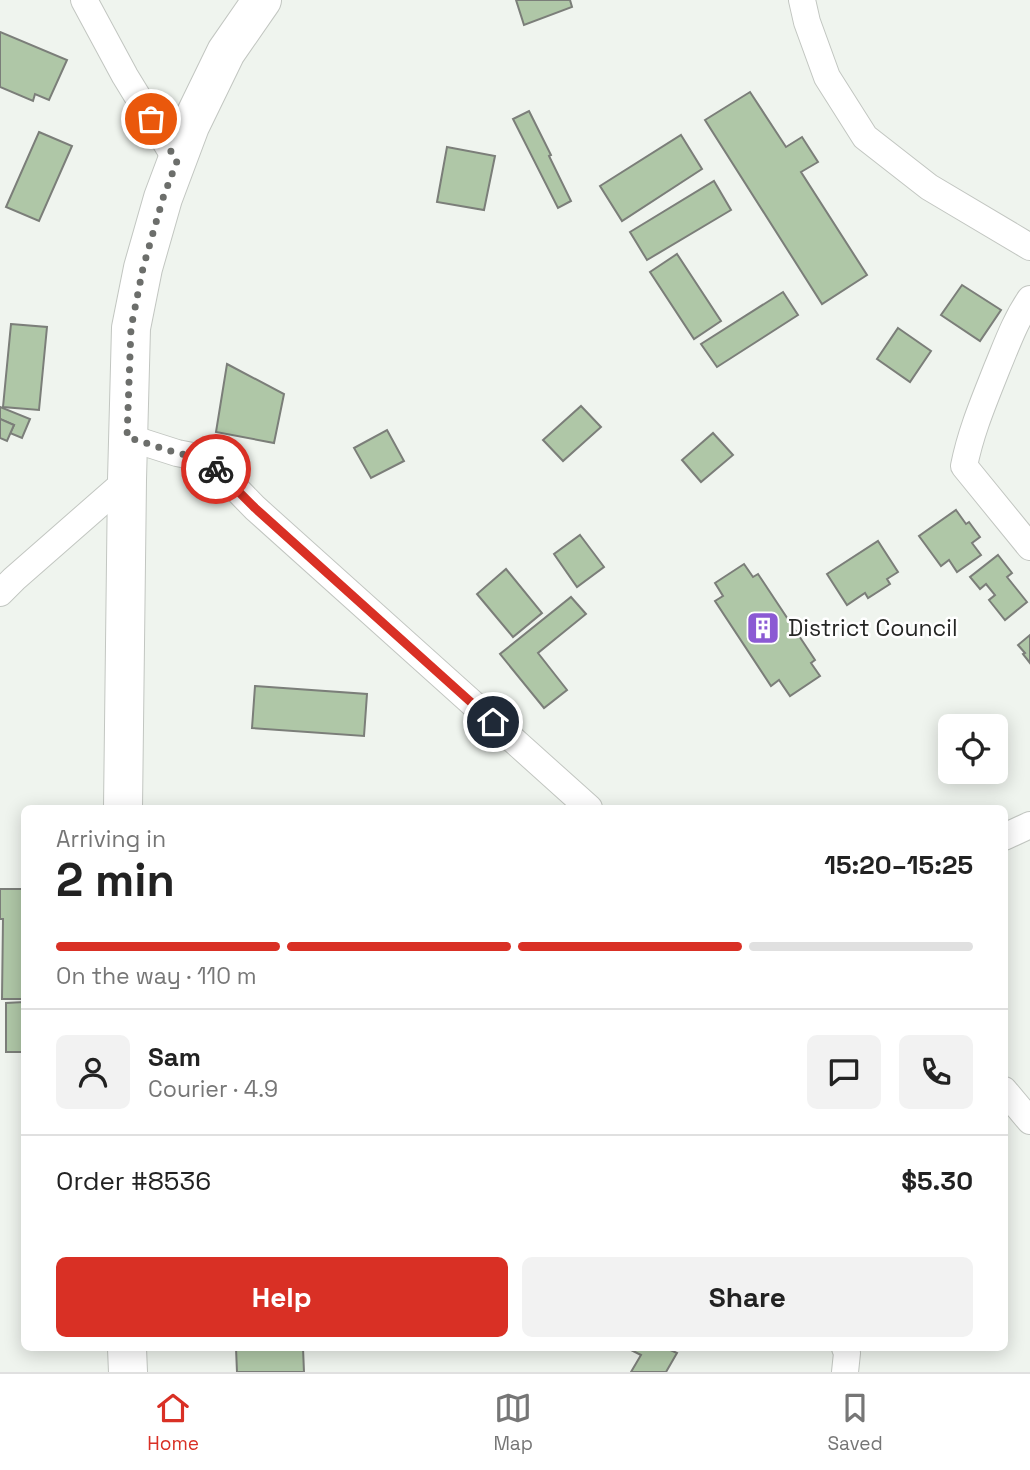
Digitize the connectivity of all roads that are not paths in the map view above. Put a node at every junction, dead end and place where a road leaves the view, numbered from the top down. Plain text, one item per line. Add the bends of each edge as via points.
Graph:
1 (84, 0) edge
2 (262, 0) edge
3 (803, 0) edge
4 (177, 161) junction
5 (1030, 247) edge
6 (1030, 299) edge
7 (127, 437) junction
8 (127, 480) junction
9 (1030, 547) edge
10 (5, 580) edge
11 (123, 805) edge
12 (586, 805) edge
13 (1030, 825) edge
14 (1008, 835) edge
15 (1008, 1095) edge
16 (1030, 1121) edge
17 (127, 1351) edge
18 (846, 1351) edge
19 (128, 1372) edge
20 (845, 1372) edge

1 - 4 street
2 - 4 highway via 226,52
3 - 5 street via 827,77 865,137 929,187
4 - 7 highway via 143,268 131,328
6 - 9 street via 1018,316 990,385 964,466
7 - 8 highway
7 - 12 street via 202,458 220,472
8 - 10 street
8 - 11 highway
13 - 14 street
15 - 16 street
17 - 19 highway
18 - 20 street

